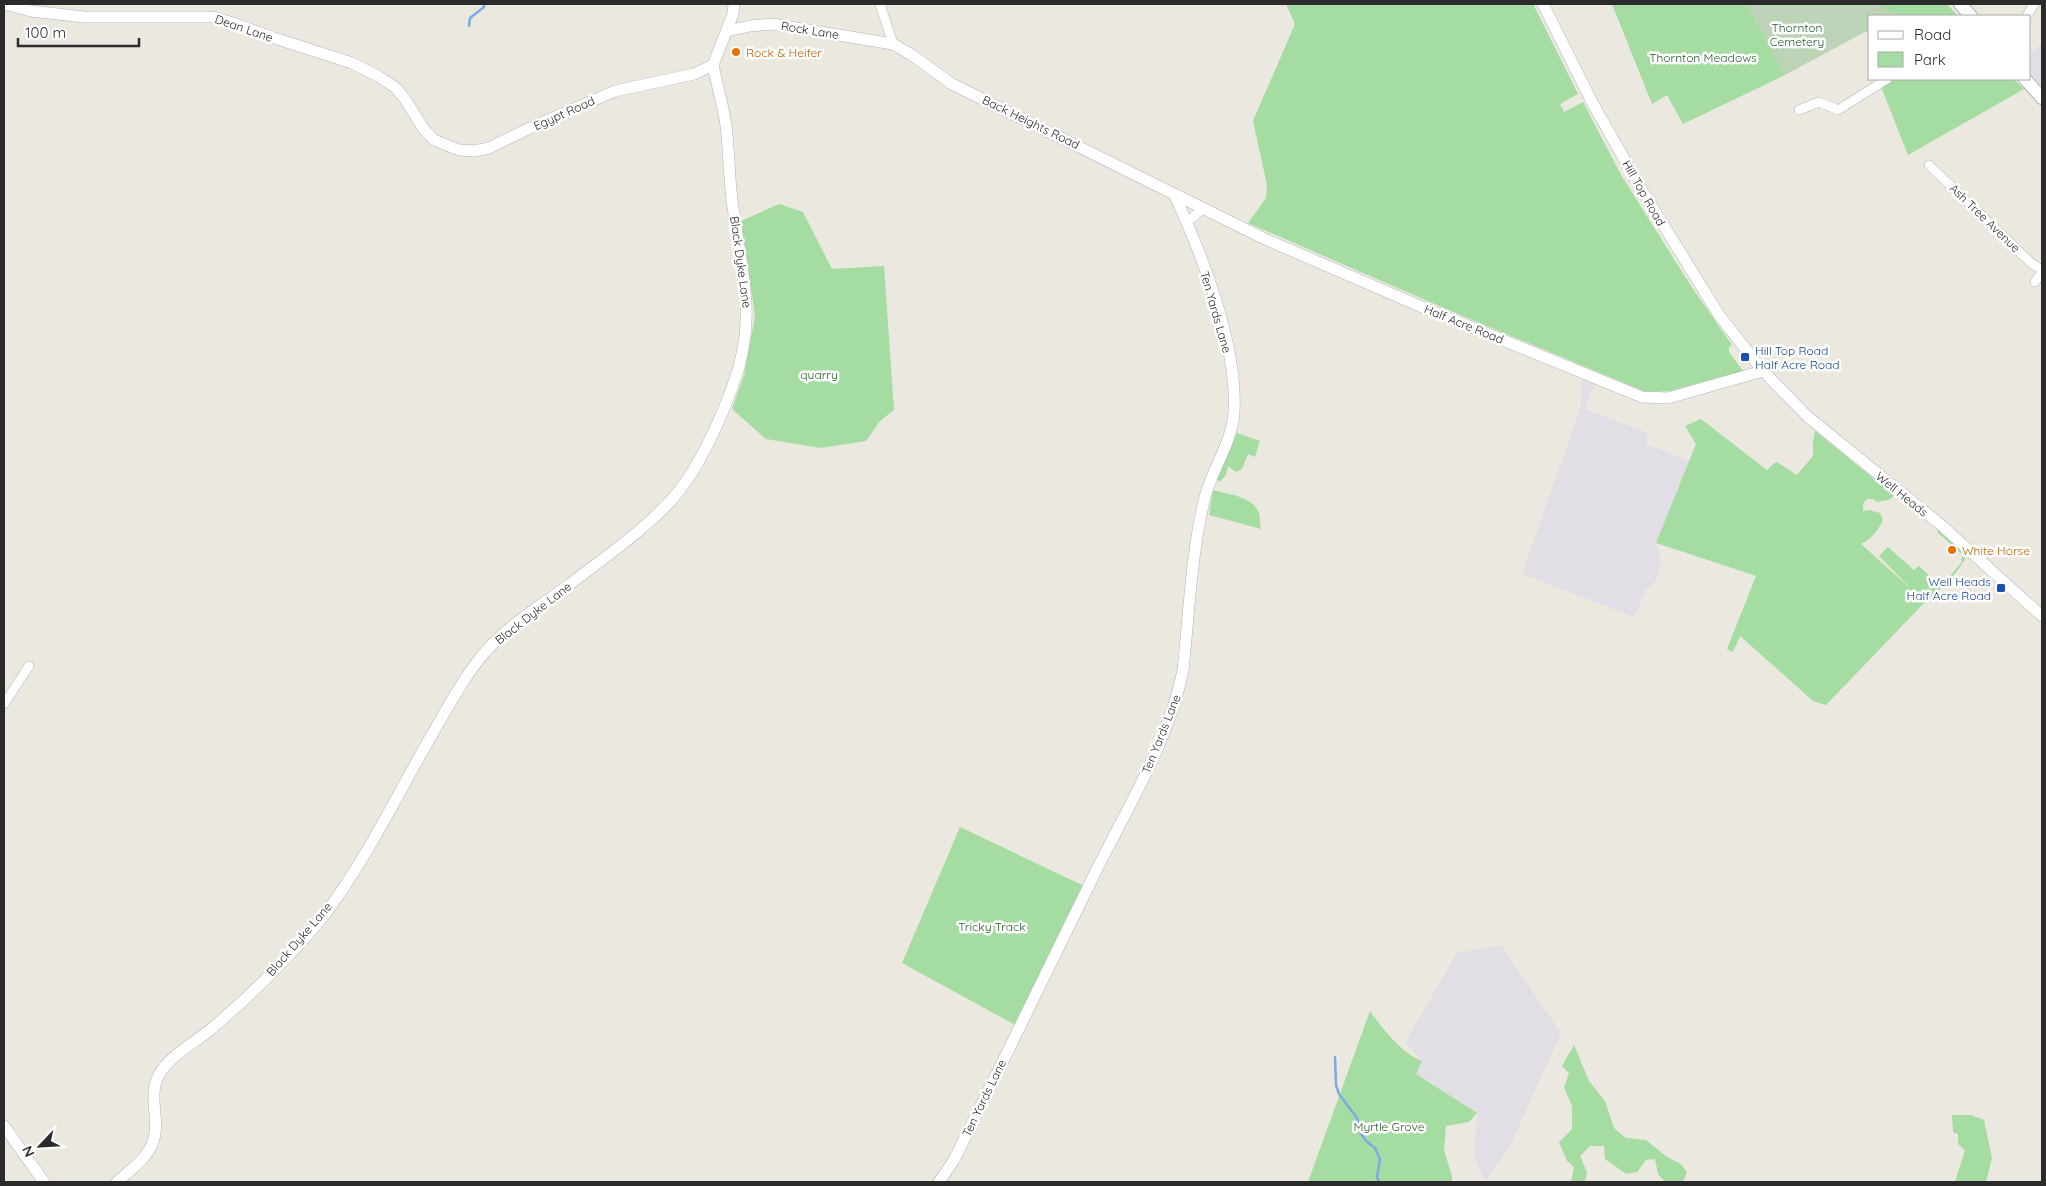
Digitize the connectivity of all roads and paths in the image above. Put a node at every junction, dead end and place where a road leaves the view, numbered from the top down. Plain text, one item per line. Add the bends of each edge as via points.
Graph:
1 (4, 4) edge
2 (734, 4) edge
3 (880, 4) edge
4 (1543, 4) edge
5 (1960, 4) edge
6 (1970, 15) edge
7 (727, 31) junction
8 (892, 44) junction
9 (713, 65) junction
10 (1885, 80) edge
11 (2026, 80) edge
12 (2042, 98) edge
13 (1800, 110) dead end
14 (423, 128) joint
15 (1929, 165) dead end
16 (1174, 194) junction
17 (1204, 208) junction
18 (1187, 222) junction
19 (2042, 271) edge
20 (2035, 282) dead end
21 (1763, 371) junction
22 (2042, 616) edge
23 (29, 666) dead end
24 (4, 704) edge
25 (4, 1126) edge
26 (44, 1182) edge
27 (117, 1182) edge
28 (939, 1182) edge

1 - 14 street, Dean Lane via 31,11 84,17 222,19 378,76 396,88
2 - 7 street
3 - 8 street
4 - 21 street, Hill Top Road via 1593,104 1643,192 1719,315
5 - 6 main road
7 - 8 street, Rock Lane via 772,24
7 - 9 street
8 - 16 street, Back Heights Road via 952,84
9 - 14 street, Egypt Road via 694,74 615,91 489,148 474,151 447,147 434,140
9 - 27 street, Black Dyke Lane via 726,125 748,316 742,358 733,386 699,458 678,492 656,515 604,559 512,627 485,652 444,714 356,870 324,915 241,1002 158,1076 154,1090 156,1120 153,1142 143,1158
10 - 13 street via 1838,110 1819,102
11 - 12 main road
15 - 19 street, Ash Tree Avenue
16 - 17 street, Half Acre Road
16 - 18 street, Ten Yards Lane
17 - 18 street
17 - 21 street, Half Acre Road via 1310,259 1642,397 1668,398
18 - 28 street, Ten Yards Lane via 1224,332 1234,390 1234,411 1227,444 1210,478 1199,528 1178,692 1139,786 954,1160
19 - 20 street
21 - 22 street, Well Heads via 1821,428 1940,524
23 - 24 street
25 - 26 street

